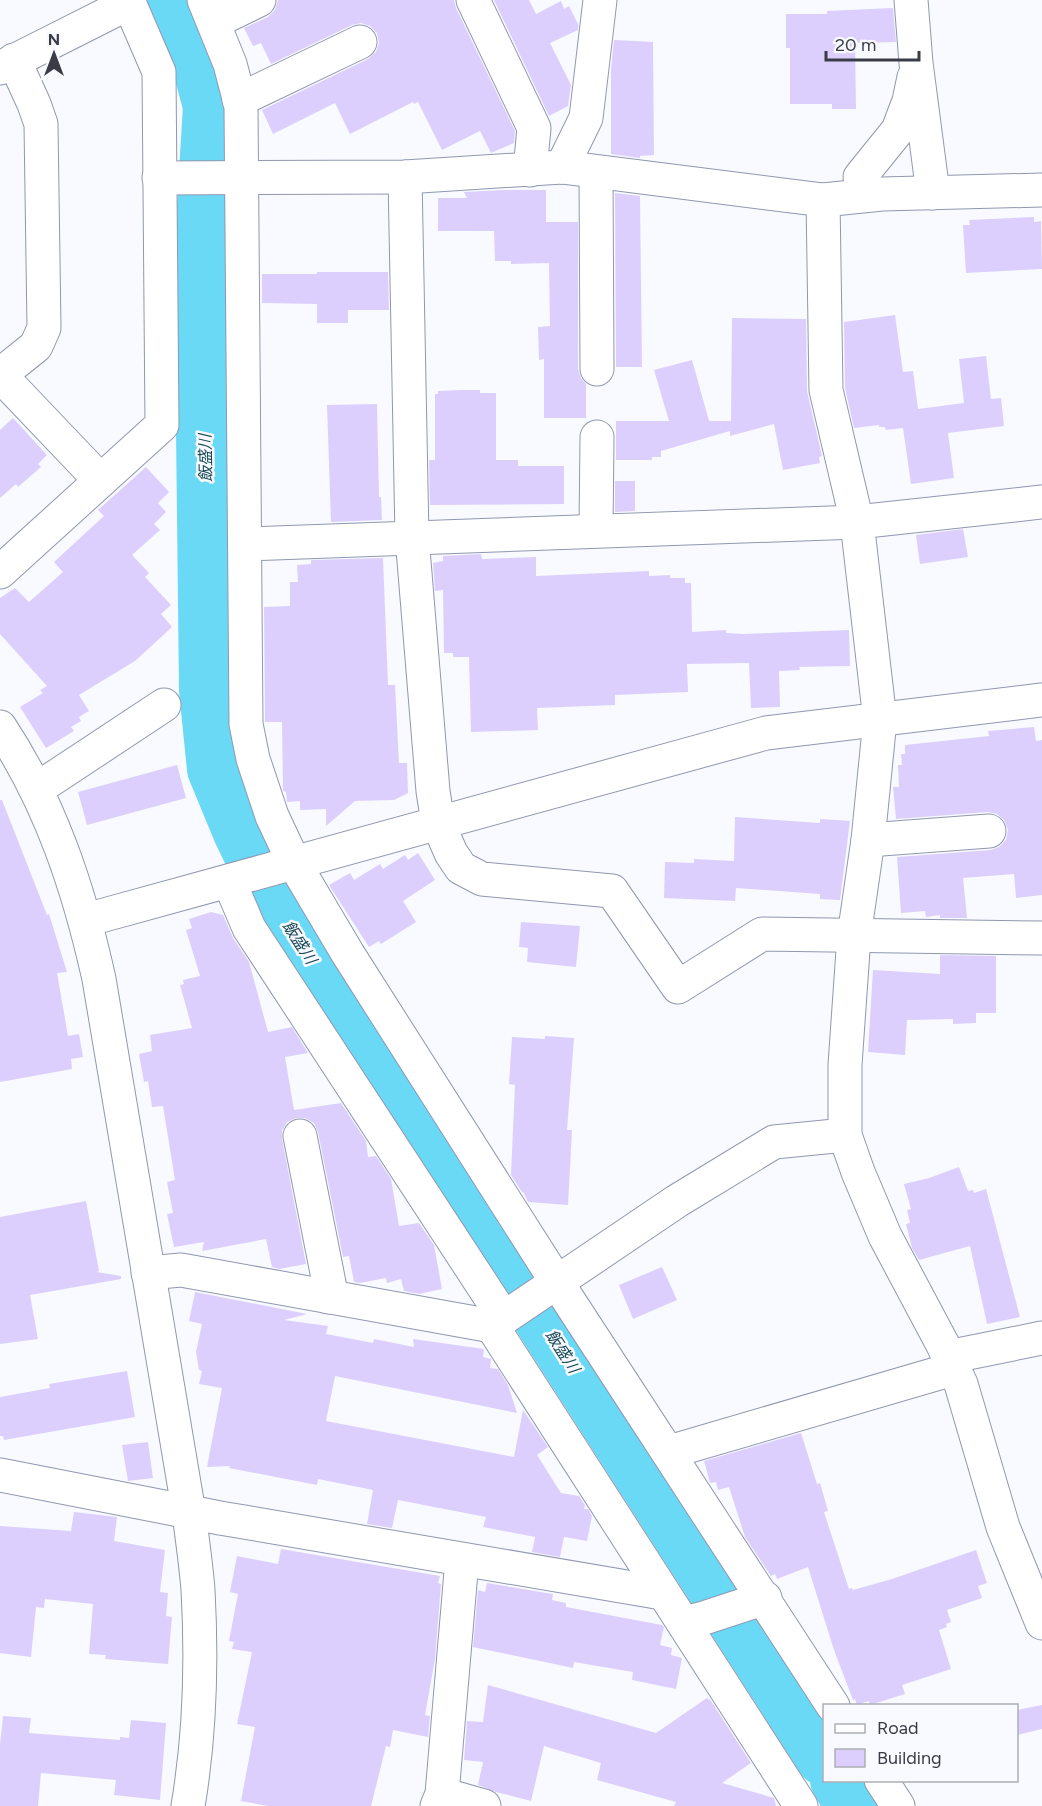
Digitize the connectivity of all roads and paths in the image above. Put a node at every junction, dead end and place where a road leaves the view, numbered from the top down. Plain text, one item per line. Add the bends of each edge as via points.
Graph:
1 (258, 0) edge
2 (472, 0) edge
3 (912, 0) edge
4 (128, 1) edge
5 (599, 1) edge
6 (209, 11) edge
7 (360, 42) dead end
8 (916, 63) junction
9 (7, 64) edge
10 (239, 100) junction
11 (562, 167) junction
12 (530, 170) junction
13 (596, 172) junction
14 (237, 177) junction
15 (405, 177) junction
16 (860, 177) dead end
17 (170, 178) junction
18 (1042, 190) edge
19 (933, 193) junction
20 (823, 200) junction
21 (597, 369) dead end
22 (0, 375) edge
23 (597, 437) dead end
24 (100, 480) junction
25 (1042, 502) edge
26 (857, 522) junction
27 (596, 530) junction
28 (412, 537) junction
29 (244, 544) junction
30 (0, 572) edge
31 (1042, 700) edge
32 (164, 705) dead end
33 (880, 720) junction
34 (0, 727) edge
35 (37, 789) junction
36 (438, 823) junction
37 (989, 831) dead end
38 (868, 840) junction
39 (290, 864) junction
40 (232, 880) junction
41 (86, 920) junction
42 (854, 936) junction
43 (1042, 938) edge
44 (845, 1135) junction
45 (300, 1136) dead end
46 (148, 1273) junction
47 (554, 1283) junction
48 (328, 1297) junction
49 (501, 1320) junction
50 (1042, 1338) edge
51 (951, 1363) junction
52 (669, 1452) junction
53 (0, 1475) edge
54 (189, 1513) junction
55 (462, 1560) junction
56 (662, 1593) junction
57 (760, 1599) junction
58 (694, 1621) junction
59 (1042, 1623) edge
60 (832, 1704) edge
61 (882, 1782) edge
62 (439, 1800) edge
63 (188, 1806) edge
64 (484, 1806) edge
65 (801, 1806) edge
66 (898, 1806) edge

1 - 6 street
2 - 12 street via 534,128
3 - 8 street
4 - 9 street
4 - 17 street via 159,72
5 - 11 street via 586,118
6 - 10 street
7 - 10 street
8 - 16 street via 909,101 898,130
8 - 19 street
9 - 22 street via 34,104 41,124 44,328 36,346
10 - 14 street
11 - 12 street
11 - 13 street
12 - 15 street
13 - 20 street
13 - 21 street
14 - 15 street
14 - 17 street
14 - 29 street
15 - 28 street
17 - 24 street via 162,425
18 - 19 street
19 - 20 street
20 - 26 street via 826,390
22 - 24 street
23 - 27 street
24 - 30 street
25 - 26 street
26 - 27 street
26 - 33 street
27 - 28 street
28 - 29 street
28 - 36 street
29 - 39 street via 246,724 253,759
31 - 33 street
32 - 35 street
33 - 36 street via 766,733
33 - 38 street
34 - 35 street
35 - 41 street via 61,844
36 - 39 street
36 - 42 street via 461,868 482,879 612,891 678,987 762,934
37 - 38 street
38 - 42 street
39 - 40 street
39 - 47 street
40 - 41 street
40 - 49 street via 249,928
41 - 46 street
42 - 43 street
42 - 44 street via 845,1065
44 - 47 street via 774,1142 676,1201
44 - 51 street via 885,1236
45 - 48 street via 330,1288
46 - 48 street via 181,1270
46 - 54 street
47 - 49 street
47 - 52 street
48 - 49 street
49 - 56 street
50 - 51 street
51 - 52 street
51 - 59 street via 1004,1527
52 - 57 street
53 - 54 street
54 - 55 street
54 - 63 street via 200,1645 197,1736
55 - 56 street
55 - 62 street
56 - 58 street
57 - 58 street
57 - 60 street
58 - 65 street
61 - 66 street
62 - 64 street

